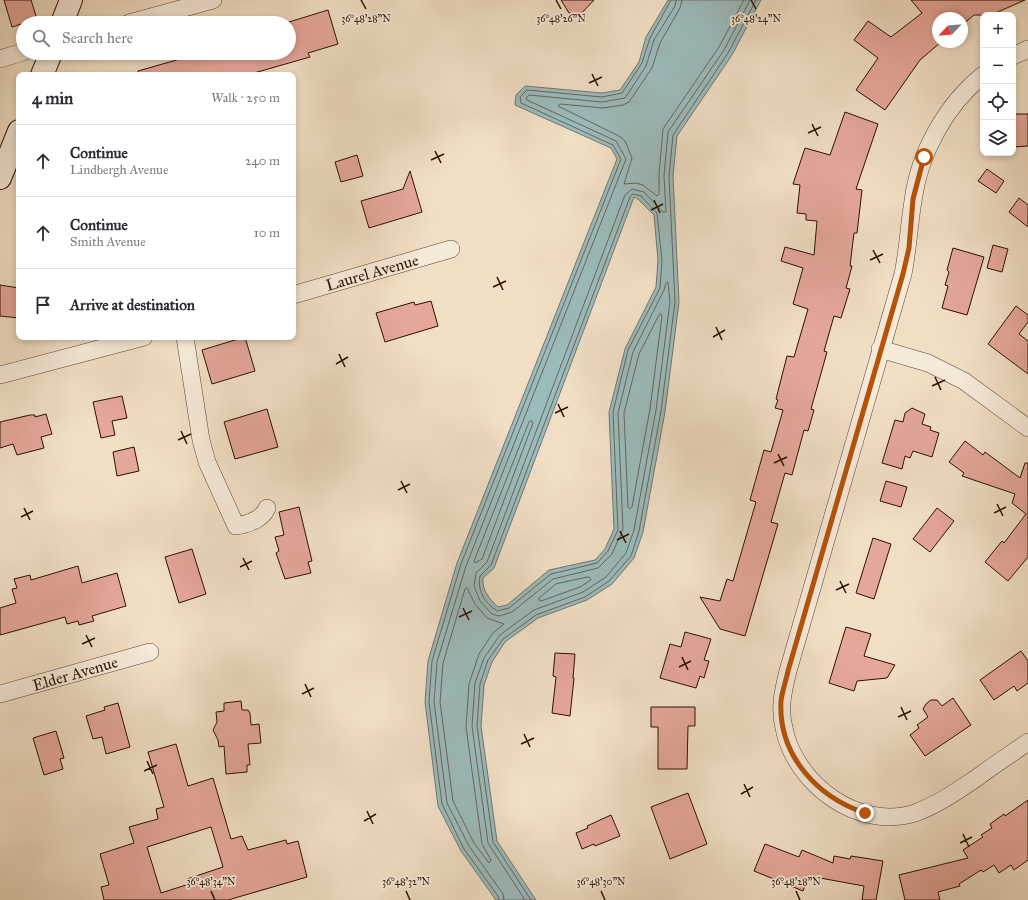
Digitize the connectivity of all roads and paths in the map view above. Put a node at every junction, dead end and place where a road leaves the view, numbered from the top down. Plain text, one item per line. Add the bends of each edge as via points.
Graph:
1 (71, 0) edge
2 (213, 0) edge
3 (65, 16) edge
4 (155, 16) edge
5 (1028, 49) edge
6 (16, 54) edge
7 (1016, 55) edge
8 (0, 59) edge
9 (48, 60) edge
10 (43, 72) edge
11 (980, 77) edge
12 (16, 138) edge
13 (0, 178) edge
14 (451, 249) dead end
15 (296, 294) edge
16 (133, 340) edge
17 (185, 340) edge
18 (880, 349) junction
19 (0, 375) edge
20 (1028, 428) edge
21 (267, 508) dead end
22 (150, 652) dead end
23 (0, 694) edge
24 (1028, 742) edge

1 - 3 street
2 - 4 street
5 - 7 street
6 - 8 street
9 - 10 street
11 - 18 street via 943,120 924,157 913,199 909,248
12 - 13 street
14 - 15 street, Laurel Avenue
16 - 19 street
17 - 21 street via 201,440 207,462 236,526 248,524 264,516
18 - 20 street via 928,363 964,381
18 - 24 street via 781,701 784,729 792,752 804,774 817,787 846,807 883,816 913,813 955,794
22 - 23 street, Elder Avenue

